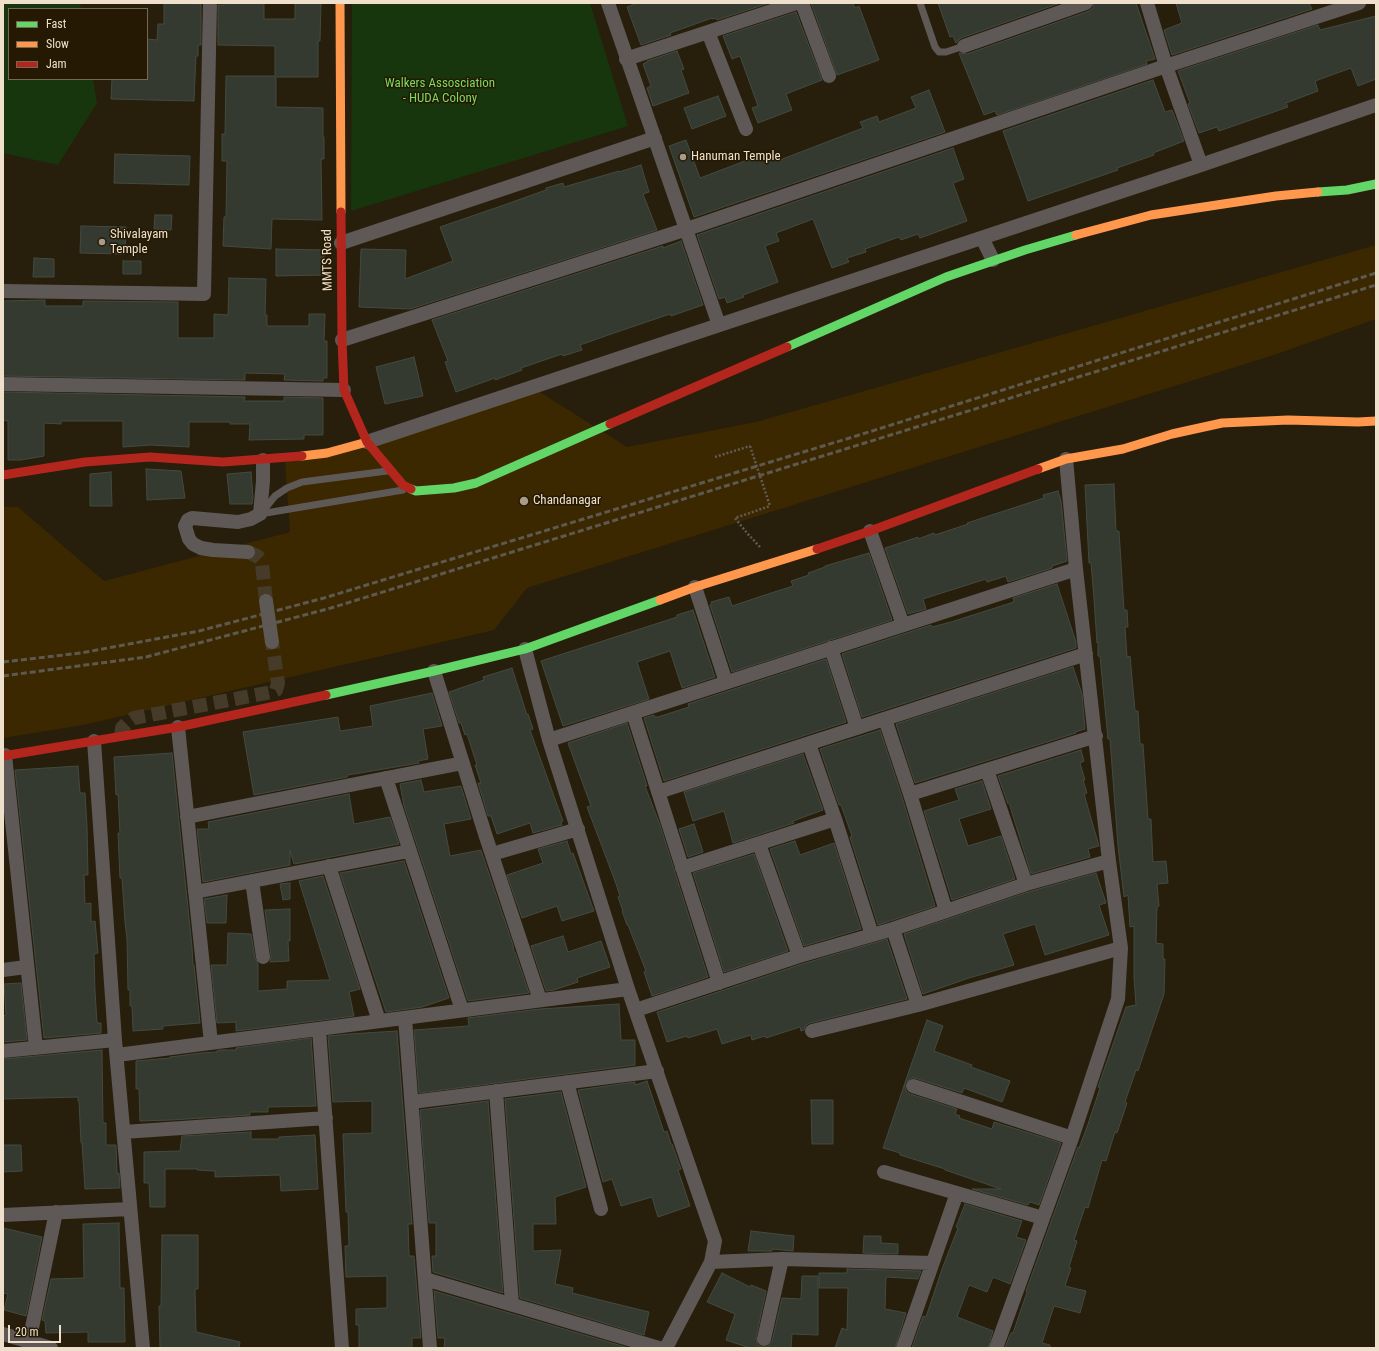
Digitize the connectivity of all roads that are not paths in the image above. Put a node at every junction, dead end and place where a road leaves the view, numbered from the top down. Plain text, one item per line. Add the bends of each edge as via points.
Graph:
1 (210, 3) edge
2 (340, 3) edge
3 (608, 3) edge
4 (796, 3) edge
5 (802, 3) edge
6 (920, 3) edge
7 (1086, 3) edge
8 (1147, 3) edge
9 (1358, 3) edge
10 (708, 32) junction
11 (964, 46) joint
12 (626, 59) junction
13 (1166, 66) junction
14 (829, 76) dead end
15 (1376, 105) edge
16 (746, 129) dead end
17 (655, 138) junction
18 (1201, 165) junction
19 (1376, 184) edge
20 (687, 229) junction
21 (982, 238) junction
22 (341, 243) junction
23 (932, 254) junction
24 (993, 260) junction
25 (946, 277) junction
26 (3, 291) edge
27 (719, 325) junction
28 (342, 340) junction
29 (3, 384) edge
30 (344, 390) junction
31 (1376, 421) edge
32 (367, 442) junction
33 (1066, 459) junction
34 (263, 460) junction
35 (391, 470) junction
36 (3, 475) edge
37 (413, 490) junction
38 (260, 514) junction
39 (870, 531) junction
40 (248, 552) tunnel mouth
41 (1076, 569) junction
42 (695, 587) junction
43 (266, 601) tunnel mouth
44 (903, 625) junction
45 (272, 642) tunnel mouth
46 (831, 648) junction
47 (525, 649) junction
48 (1086, 654) junction
49 (434, 671) junction
50 (726, 682) junction
51 (633, 713) junction
52 (885, 719) junction
53 (178, 727) junction
54 (857, 728) junction
55 (1096, 736) junction
56 (549, 740) junction
57 (94, 741) junction
58 (809, 744) junction
59 (4, 756) edge
60 (463, 763) junction
61 (987, 770) junction
62 (386, 778) junction
63 (658, 792) junction
64 (910, 794) junction
65 (187, 816) junction
66 (835, 819) junction
67 (578, 829) junction
68 (759, 844) junction
69 (409, 852) junction
70 (492, 854) junction
71 (1109, 861) junction
72 (329, 866) junction
73 (682, 868) junction
74 (252, 881) junction
75 (1026, 884) junction
76 (195, 892) junction
77 (946, 911) junction
78 (893, 929) junction
79 (872, 935) junction
80 (1121, 948) junction
81 (799, 956) junction
82 (262, 957) dead end
83 (26, 968) junction
84 (3, 970) edge
85 (719, 983) junction
86 (628, 989) junction
87 (540, 1000) junction
88 (918, 1005) junction
89 (462, 1010) junction
90 (636, 1010) junction
91 (405, 1018) junction
92 (379, 1021) junction
93 (320, 1029) junction
94 (812, 1031) dead end
95 (115, 1040) junction
96 (211, 1043) junction
97 (36, 1048) junction
98 (3, 1051) edge
99 (117, 1055) junction
100 (656, 1071) junction
101 (568, 1082) junction
102 (913, 1086) dead end
103 (496, 1091) junction
104 (412, 1102) junction
105 (326, 1118) junction
106 (124, 1132) junction
107 (1072, 1138) junction
108 (884, 1172) dead end
109 (957, 1193) junction
110 (130, 1209) junction
111 (601, 1209) dead end
112 (56, 1212) junction
113 (3, 1215) edge
114 (1043, 1218) junction
115 (782, 1259) junction
116 (711, 1262) junction
117 (932, 1264) junction
118 (425, 1279) junction
119 (512, 1304) junction
120 (3, 1334) edge
121 (764, 1339) dead end
122 (30, 1342) junction
123 (51, 1348) edge
124 (143, 1348) edge
125 (342, 1348) edge
126 (430, 1348) edge
127 (659, 1348) edge
128 (666, 1348) edge
129 (904, 1348) edge
130 (996, 1348) edge

1 - 26 street via 204,294
2 - 22 street, MMTS Road
3 - 12 street
4 - 10 street
5 - 14 street
6 - 11 lane via 939,52
7 - 11 street
8 - 13 street
9 - 13 street
10 - 12 street
10 - 16 street
12 - 17 street
13 - 18 street
13 - 20 street
15 - 18 street
17 - 20 street
17 - 22 street
18 - 21 street
19 - 24 street via 1348,190 1276,196 1151,215
20 - 27 street
20 - 28 street
21 - 23 street
21 - 24 street
22 - 28 street, MMTS Road
23 - 25 street
23 - 27 street
24 - 25 street
25 - 37 street via 476,483 454,488
27 - 32 street
28 - 30 street, MMTS Road
29 - 30 street
30 - 32 street, MMTS Road
31 - 33 street via 1288,420 1222,423 1172,434 1123,449
32 - 34 street via 327,453
32 - 35 street, MMTS Road
33 - 39 street
33 - 41 street
34 - 36 street via 223,462 150,457 85,462
34 - 38 street
35 - 37 street, MMTS Road via 403,485
35 - 38 lane via 302,482 275,496
37 - 38 lane
38 - 40 street via 238,522 192,518 186,522 186,532 193,544 201,548
39 - 42 street
39 - 44 street
41 - 44 street
41 - 48 street
42 - 47 street
42 - 50 street
43 - 45 street
44 - 46 street
46 - 50 street
46 - 54 street
47 - 49 street
47 - 56 street
48 - 52 street
48 - 55 street
49 - 53 street
49 - 60 street
50 - 51 street
51 - 56 street
51 - 63 street
52 - 54 street
52 - 64 street
53 - 57 street
53 - 65 street
54 - 58 street
55 - 61 street
55 - 71 street
56 - 67 street
57 - 59 street
57 - 95 street
58 - 63 street
58 - 66 street
59 - 83 street
60 - 62 street
60 - 70 street
61 - 64 street
61 - 75 street
62 - 65 street
62 - 69 street
63 - 73 street
64 - 77 street
65 - 76 street
66 - 68 street
66 - 79 street
67 - 70 street
67 - 86 street
68 - 73 street
68 - 81 street
69 - 72 street
69 - 89 street
70 - 87 street
71 - 75 street
71 - 80 street
72 - 74 street
72 - 92 street
73 - 85 street
74 - 76 street
74 - 82 street
75 - 77 street
76 - 96 street
77 - 78 street
78 - 79 street
78 - 88 street
79 - 81 street
80 - 88 street
80 - 107 street via 1118,999
81 - 85 street
83 - 84 street
83 - 97 street
85 - 90 street
86 - 87 street
86 - 90 street
87 - 89 street
88 - 94 street
89 - 91 street
90 - 100 street
91 - 92 street
91 - 104 street
92 - 93 street
93 - 96 street
93 - 105 street
95 - 97 street
95 - 99 street
96 - 99 street
97 - 98 street
99 - 106 street
100 - 101 street
100 - 116 street via 715,1242
101 - 103 street
101 - 111 street
102 - 107 street
103 - 104 street
103 - 119 street
104 - 118 street
105 - 106 street
105 - 125 street
106 - 110 street
107 - 114 street
108 - 109 street
109 - 114 street
109 - 117 street
110 - 112 street
110 - 124 street
112 - 113 street
112 - 122 street
114 - 130 street
115 - 116 street
115 - 117 street
115 - 121 street
116 - 128 street
117 - 129 street
118 - 119 street
118 - 126 street
119 - 127 street
120 - 122 street
122 - 123 street

